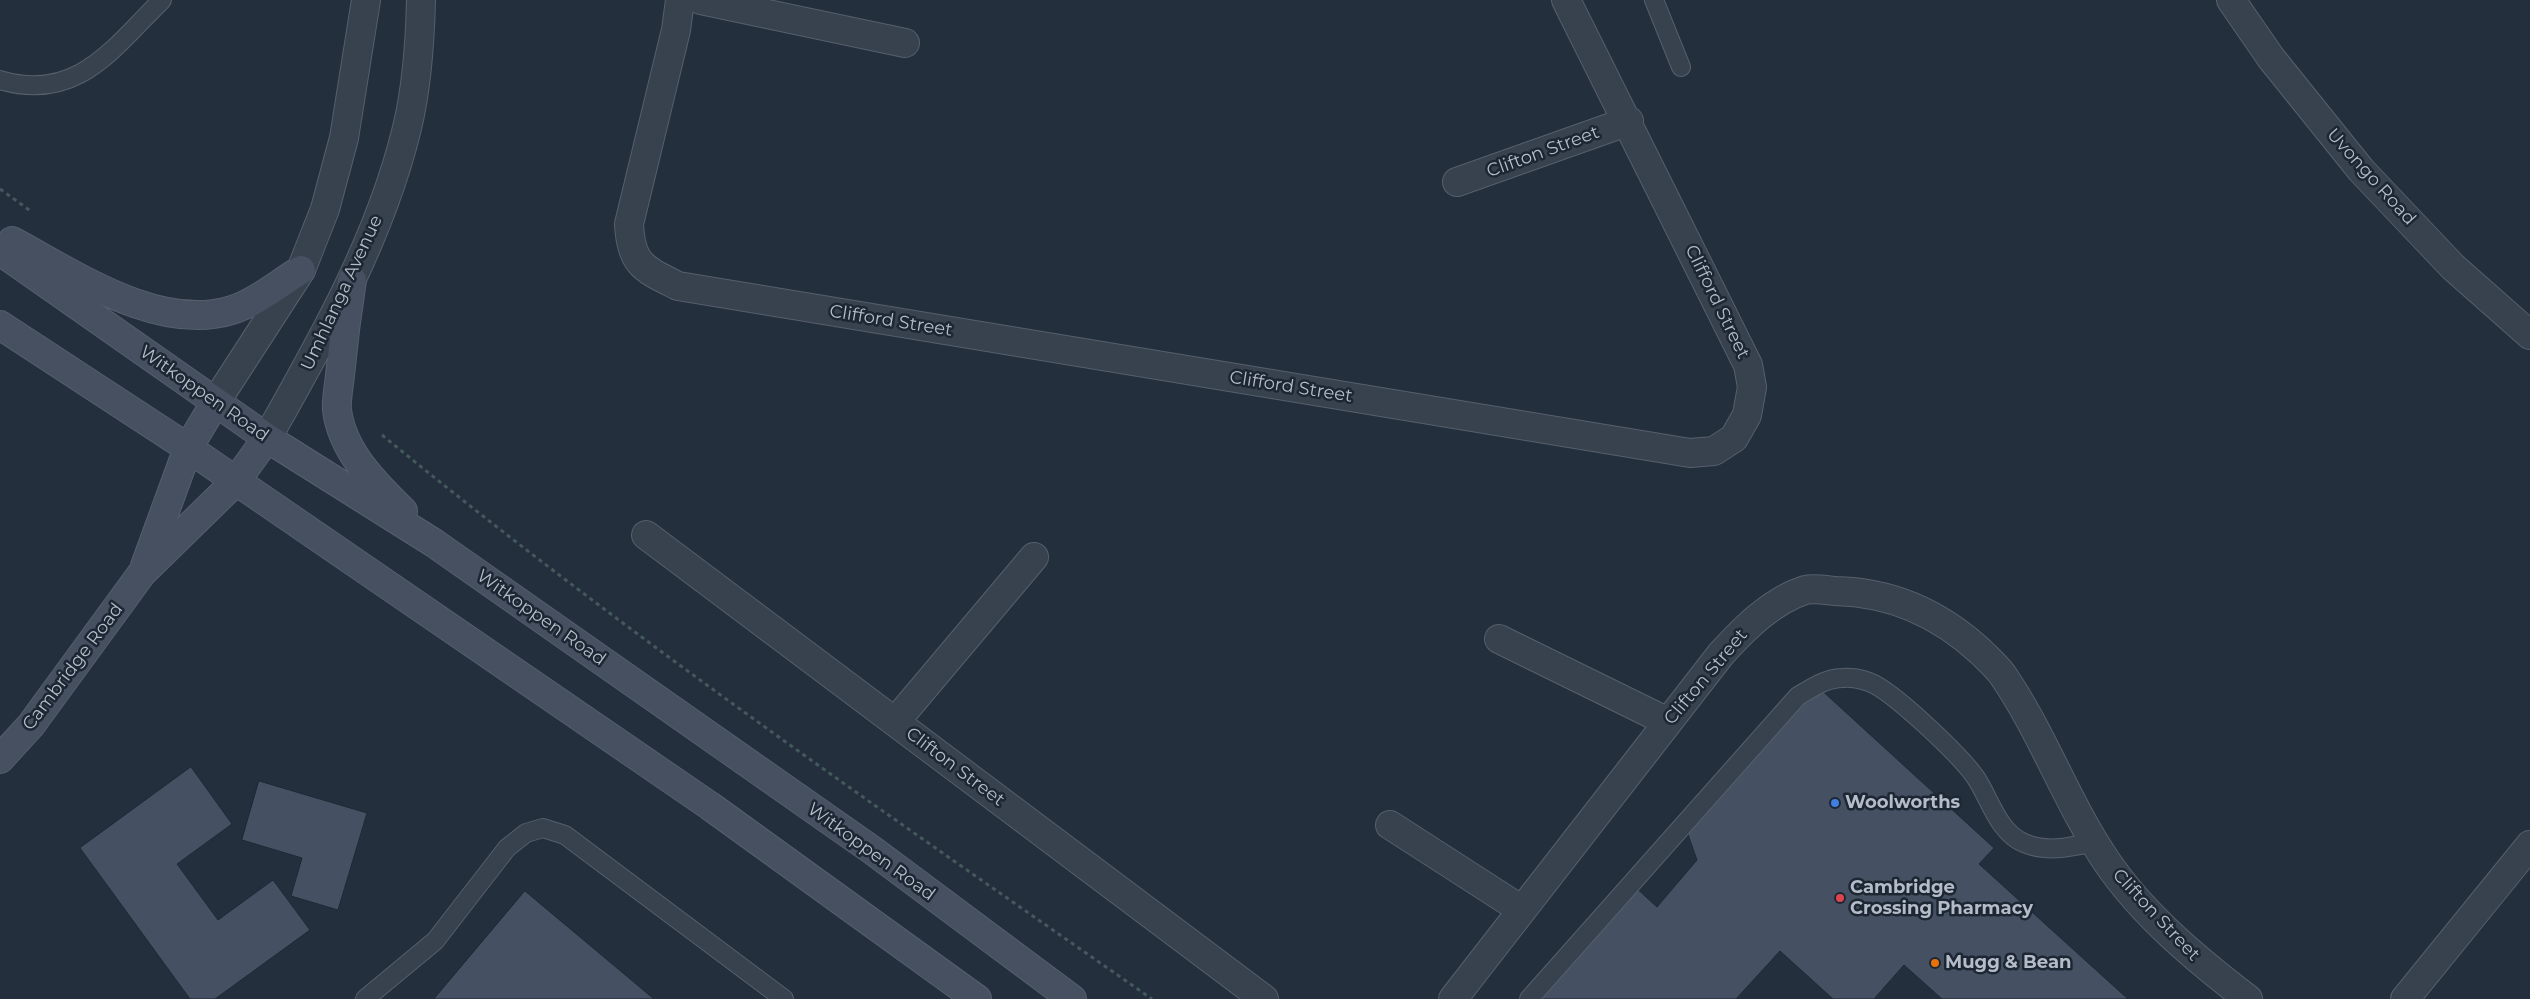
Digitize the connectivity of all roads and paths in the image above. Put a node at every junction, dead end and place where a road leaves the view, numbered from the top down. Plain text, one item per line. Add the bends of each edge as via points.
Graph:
1 (162, 0) edge
2 (366, 0) edge
3 (421, 0) edge
4 (680, 0) edge
5 (701, 0) edge
6 (1566, 0) edge
7 (1654, 0) edge
8 (2231, 0) edge
9 (905, 44) dead end
10 (1681, 68) dead end
11 (0, 80) edge
12 (1629, 121) junction
13 (1457, 182) dead end
14 (0, 189) edge
15 (39, 216) dead end
16 (0, 235) edge
17 (0, 251) edge
18 (301, 270) junction
19 (352, 280) junction
20 (0, 325) edge
21 (2530, 335) edge
22 (337, 398) junction
23 (215, 403) junction
24 (267, 438) junction
25 (188, 448) junction
26 (236, 481) junction
27 (646, 535) dead end
28 (434, 543) junction
29 (1034, 557) dead end
30 (142, 572) junction
31 (1499, 639) dead end
32 (896, 722) junction
33 (1668, 722) junction
34 (0, 759) edge
35 (1390, 825) dead end
36 (2095, 842) junction
37 (2530, 846) edge
38 (1522, 910) junction
39 (365, 999) edge
40 (784, 999) edge
41 (976, 999) edge
42 (1072, 999) edge
43 (1152, 999) edge
44 (1264, 999) edge
45 (1453, 999) edge
46 (1529, 999) edge
47 (2248, 999) edge
48 (2405, 999) edge

1 - 11 lane via 93,68 74,79 53,84
2 - 18 street via 344,138 325,209
3 - 19 street, Umhlanga Avenue via 407,128 381,211
4 - 12 street, Clifford Street via 676,30 629,224 630,246 640,265 678,286 1690,453 1714,451 1734,438 1747,415 1752,387 1748,364
5 - 9 street
6 - 12 street, Clifford Street
7 - 10 lane
8 - 21 street, Uvongo Road via 2271,58 2361,170 2453,267
12 - 13 street, Clifton Street
14 - 15 path
16 - 18 main road via 114,293 153,308 184,315 232,310
17 - 23 main road, Witkoppen Road
18 - 23 street
19 - 22 main road
19 - 24 street, Umhlanga Avenue
20 - 25 main road
22 - 28 main road via 342,427 356,457 386,494
22 - 43 path via 470,507 760,725
23 - 24 main road, Witkoppen Road
23 - 25 main road
24 - 26 main road, Umhlanga Avenue
24 - 28 main road, Witkoppen Road
25 - 26 main road
25 - 30 main road, Cambridge Road
26 - 30 main road, Cambridge Road
26 - 41 main road via 710,806
27 - 32 street, Clifton Street
28 - 42 main road, Witkoppen Road via 864,845
29 - 32 street
30 - 34 main road, Cambridge Road via 31,725
31 - 33 street
32 - 44 street, Clifton Street
33 - 36 street, Clifton Street via 1721,654 1744,629 1771,608 1806,590 1886,597 1925,611 1963,635 2001,672 2032,721 2073,808
33 - 38 street, Clifton Street
35 - 38 street
36 - 46 lane via 2044,849 2023,843 2006,829 1975,777 1954,752 1894,697 1869,682 1843,678 1822,682 1798,696
36 - 47 street, Clifton Street via 2108,863 2147,909 2204,965
37 - 48 street
38 - 45 street, Clifton Street
39 - 40 lane via 435,941 507,848 526,833 543,828 565,835

